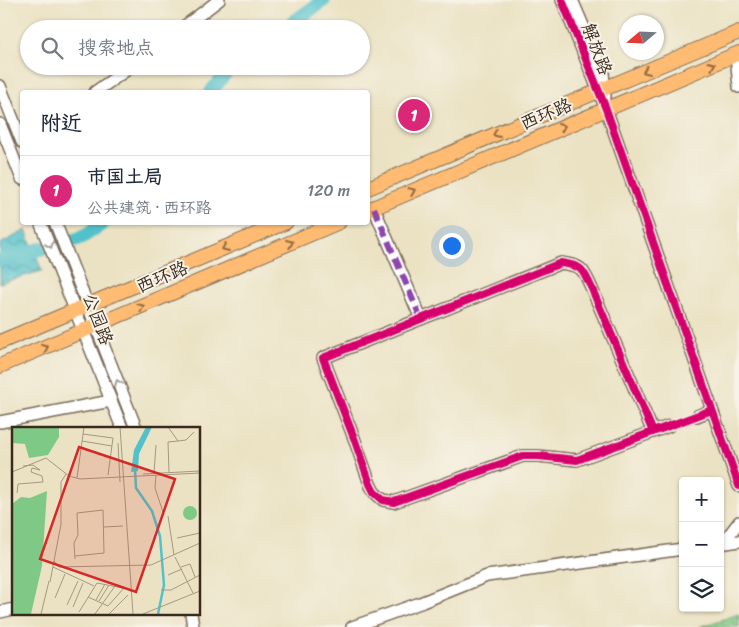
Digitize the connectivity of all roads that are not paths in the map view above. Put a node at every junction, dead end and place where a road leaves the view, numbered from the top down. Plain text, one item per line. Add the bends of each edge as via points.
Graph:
1 (219, 0) edge
2 (562, 0) edge
3 (572, 0) edge
4 (193, 20) edge
5 (739, 32) edge
6 (737, 54) edge
7 (119, 75) edge
8 (739, 82) edge
9 (0, 86) edge
10 (98, 90) edge
11 (601, 90) junction
12 (606, 109) junction
13 (18, 120) edge
14 (1, 130) edge
15 (20, 174) edge
16 (370, 187) edge
17 (371, 209) edge
18 (41, 225) edge
19 (56, 225) edge
20 (279, 225) edge
21 (332, 225) edge
22 (82, 308) junction
23 (421, 319) junction
24 (90, 329) junction
25 (0, 342) edge
26 (0, 366) edge
27 (111, 401) junction
28 (712, 410) junction
29 (697, 416) tunnel mouth
30 (0, 422) edge
31 (669, 426) tunnel mouth
32 (122, 427) edge
33 (136, 427) edge
34 (653, 432) junction
35 (739, 486) edge
36 (739, 522) edge
37 (724, 541) edge
38 (739, 541) edge
39 (724, 544) edge
40 (679, 550) edge
41 (191, 614) edge
42 (193, 627) edge
43 (352, 627) edge

1 - 4 street
2 - 11 street, 解放路
3 - 11 street, 解放路 via 603,72
5 -> 11 main road, 西环路
6 - 8 street
12 -> 6 main road, 西环路
7 - 10 street
9 - 13 street
11 - 12 street, 解放路
11 -> 16 main road, 西环路
17 -> 12 main road, 西环路
12 - 28 street, 解放路
14 - 15 street
17 - 23 street
18 -> 22 street, 公园路 via 59,268
19 - 22 street, 公园路 via 72,265
20 -> 22 main road, 西环路
24 -> 21 main road, 西环路
22 - 24 street, 公园路
22 - 25 main road, 西环路
23 - 34 street via 562,263 575,265 582,270 592,289
23 - 34 street via 323,358 370,484 384,500 394,502 523,456 577,460
26 -> 24 main road, 西环路
24 - 27 street, 公园路
33 -> 24 street, 公园路
27 - 30 street
27 - 32 street, 公园路
28 - 29 street
28 - 35 street, 解放路
31 - 34 street
36 - 37 street
38 - 39 street
40 - 43 street via 487,576
41 - 42 street

